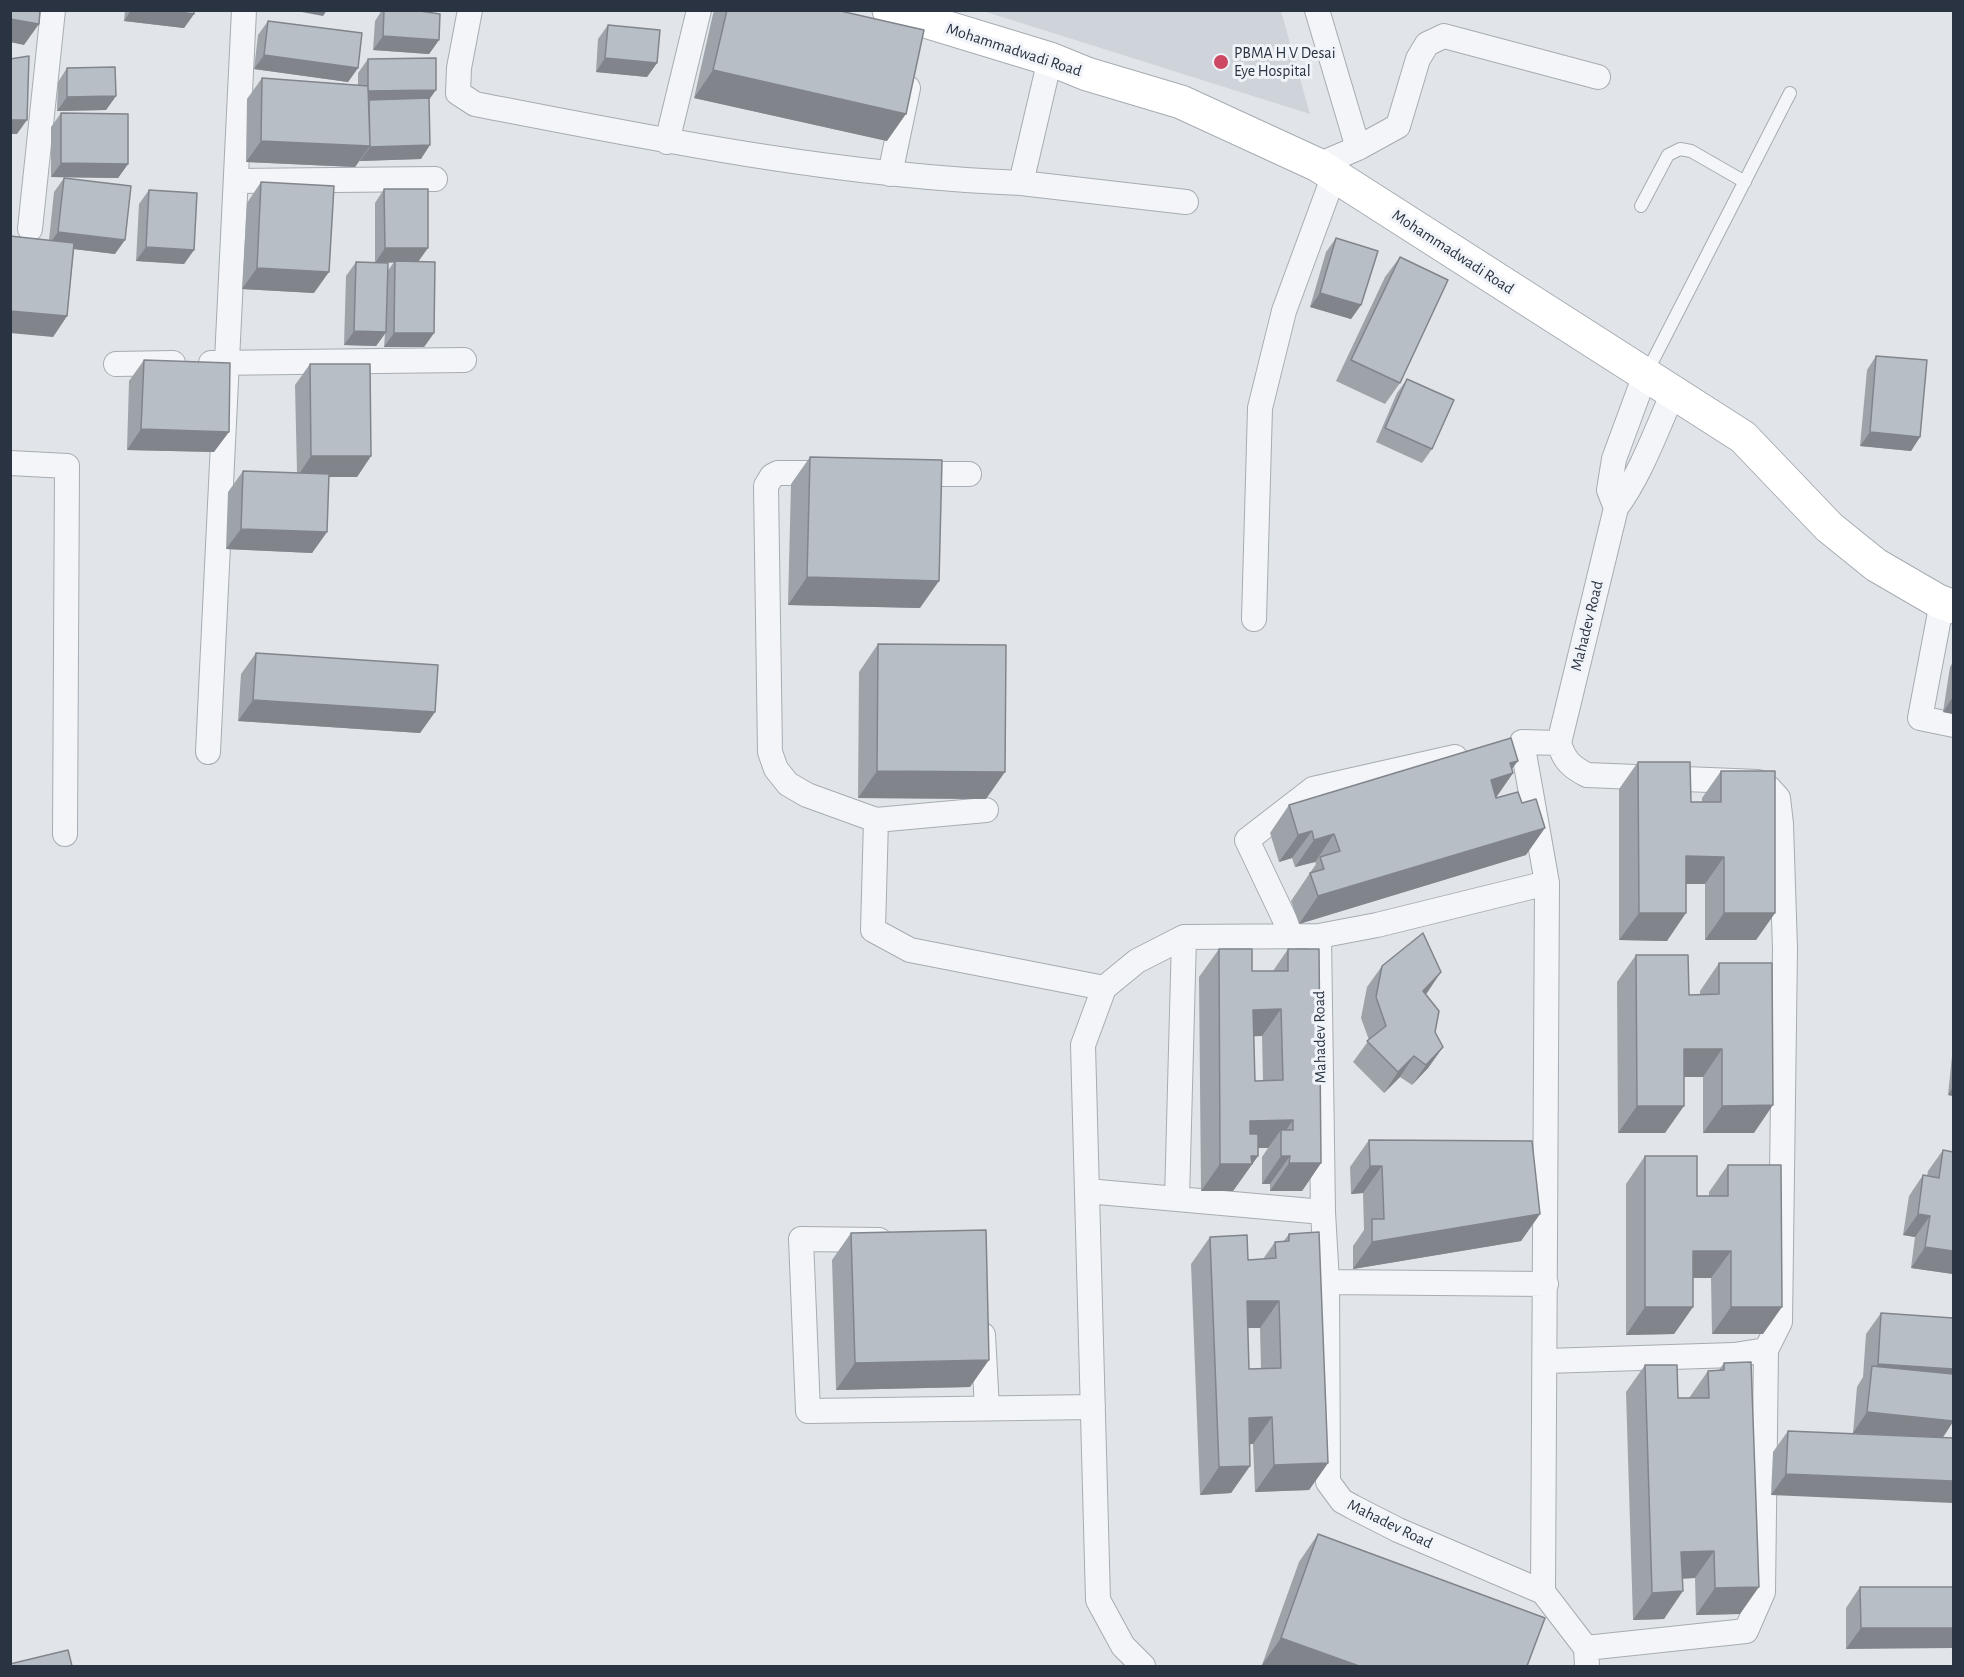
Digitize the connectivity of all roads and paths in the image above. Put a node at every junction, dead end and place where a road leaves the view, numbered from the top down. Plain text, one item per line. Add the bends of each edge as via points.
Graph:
1 (53, 10) edge
2 (244, 10) edge
3 (470, 10) edge
4 (699, 10) edge
5 (889, 10) edge
6 (1317, 10) edge
7 (918, 43) junction
8 (1050, 59) junction
9 (1598, 77) dead end
10 (1790, 93) dead end
11 (667, 142) junction
12 (1358, 148) junction
13 (1326, 170) junction
14 (890, 174) junction
15 (435, 179) dead end
16 (236, 181) junction
17 (1744, 182) junction
18 (1021, 183) junction
19 (1186, 202) dead end
20 (1641, 206) dead end
21 (30, 229) dead end
22 (464, 360) dead end
23 (227, 363) junction
24 (116, 364) dead end
25 (1645, 375) junction
26 (1673, 393) junction
27 (10, 463) edge
28 (849, 474) edge
29 (885, 474) edge
30 (969, 474) dead end
31 (1616, 508) junction
32 (1948, 604) edge
33 (1254, 619) dead end
34 (1953, 725) edge
35 (1522, 742) junction
36 (1559, 743) junction
37 (208, 752) dead end
38 (986, 810) dead end
39 (876, 829) junction
40 (65, 834) dead end
41 (1547, 883) junction
42 (1319, 936) junction
43 (1184, 937) junction
44 (1293, 937) junction
45 (1104, 988) junction
46 (1087, 1191) junction
47 (1177, 1199) junction
48 (1323, 1212) junction
49 (896, 1240) edge
50 (1327, 1282) junction
51 (1546, 1284) junction
52 (982, 1313) edge
53 (1766, 1350) junction
54 (1546, 1361) junction
55 (1093, 1407) junction
56 (987, 1408) junction
57 (1543, 1592) junction
58 (1586, 1657) edge
59 (1143, 1666) edge

1 - 21 street
2 - 16 street
3 - 11 street via 458,93 475,104
4 - 11 street
5 - 7 main road, Mohammadwadi Road
6 - 12 street
7 - 8 main road, Mohammadwadi Road
7 - 14 street
8 - 13 main road, Mohammadwadi Road via 1181,102
8 - 18 street
9 - 12 street via 1444,36 1427,44 1418,59 1398,126
10 - 17 lane
11 - 14 street
12 - 13 street
13 - 25 main road, Mohammadwadi Road
13 - 33 street via 1260,408
14 - 18 street
15 - 16 street
16 - 23 street
17 - 20 lane via 1680,149 1668,155
17 - 25 lane
18 - 19 street
22 - 23 street
23 - 24 street
23 - 37 street
25 - 26 main road, Mohammadwadi Road
25 - 31 street, Mahadev Road via 1614,459 1609,490
26 - 31 street, Mahadev Road via 1632,483
26 - 32 main road, Mohammadwadi Road via 1743,437 1829,527 1876,565
27 - 40 street via 66,466
28 - 39 street via 778,473 768,480 770,752 776,769 788,784
29 - 30 street
31 - 36 street, Mahadev Road
32 - 34 street via 1920,718
35 - 36 street
35 - 41 street
35 - 44 street via 1313,789 1247,840
36 - 53 street via 1570,766 1587,775 1758,782 1778,798 1785,949 1780,1322
38 - 39 street
39 - 45 street via 873,930 910,950
41 - 42 street
41 - 51 street
42 - 44 street
42 - 48 street, Mahadev Road
43 - 44 street
43 - 45 street via 1137,961
43 - 47 street
45 - 46 street via 1083,1045
46 - 47 street
46 - 55 street
47 - 48 street
48 - 50 street, Mahadev Road
49 - 56 street via 801,1239 808,1411
50 - 51 street
50 - 57 street, Mahadev Road via 1328,1482 1335,1493 1342,1501 1398,1530
51 - 54 street
52 - 56 street
53 - 54 street via 1734,1355
53 - 58 street via 1763,1592 1746,1631
54 - 57 street
55 - 56 street
55 - 59 street via 1098,1600 1123,1646
57 - 58 street

